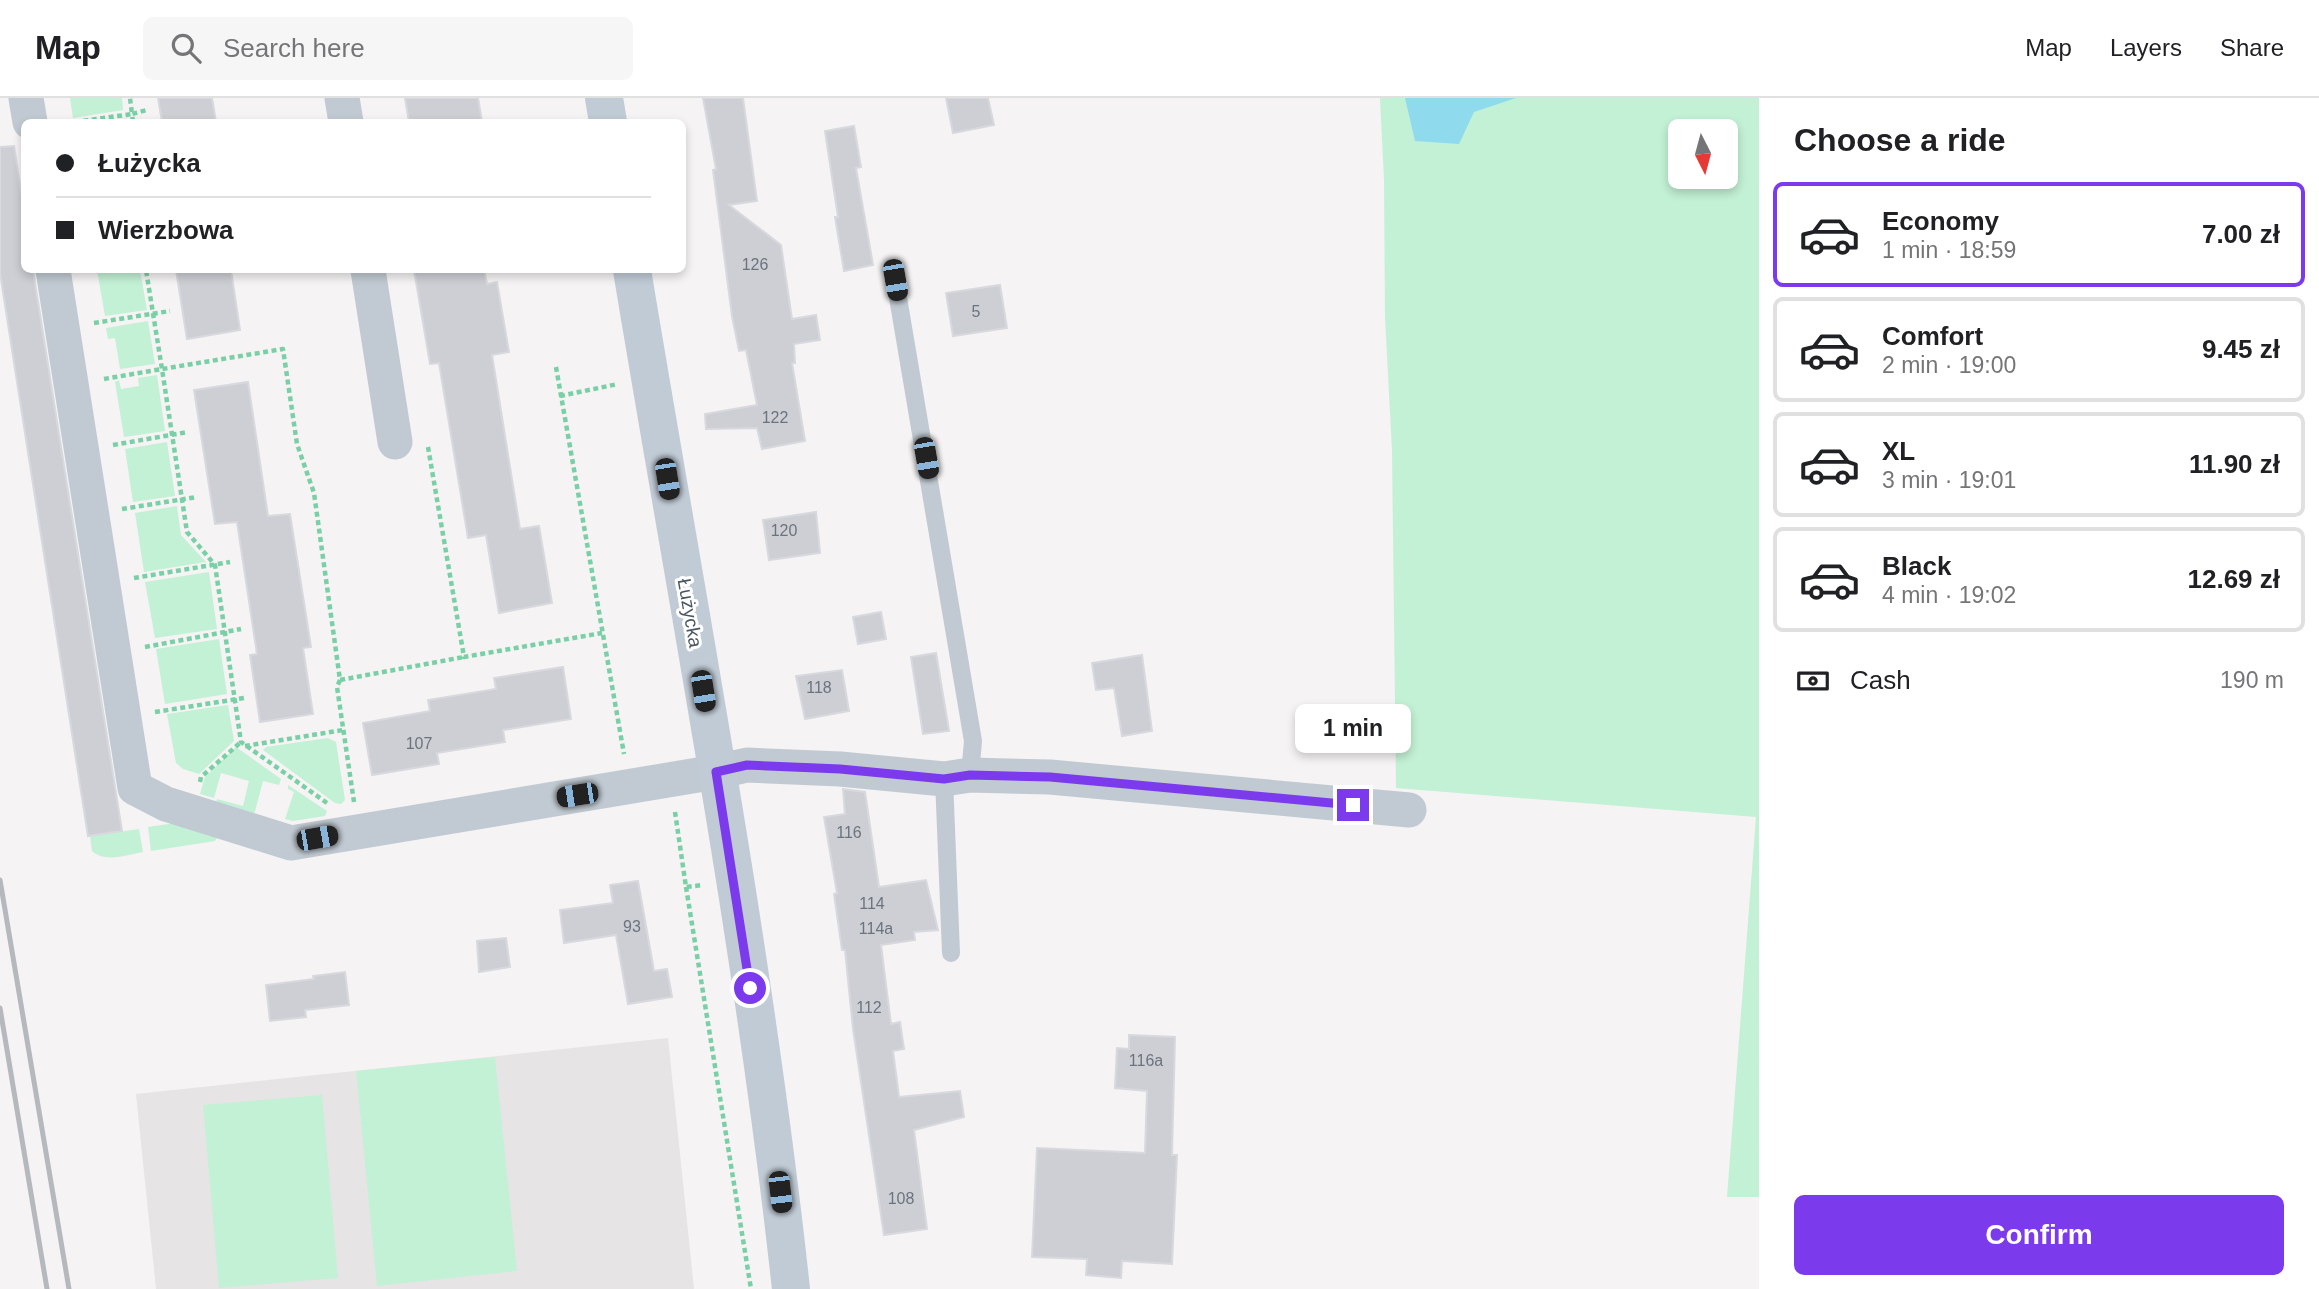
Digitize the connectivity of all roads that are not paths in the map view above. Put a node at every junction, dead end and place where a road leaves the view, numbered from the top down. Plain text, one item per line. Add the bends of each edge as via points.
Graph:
1 (26, 98) edge
2 (342, 98) edge
3 (604, 98) edge
4 (30, 119) edge
5 (346, 119) edge
6 (608, 119) edge
7 (53, 273) edge
8 (370, 273) edge
9 (633, 273) edge
10 (895, 280) dead end
11 (411, 441) road end
12 (716, 772) junction
13 (957, 777) junction
14 (1409, 810) dead end
15 (951, 953) dead end
16 (791, 1289) edge

1 - 4 street
2 - 5 street
3 - 6 street
7 - 12 street via 135,788 166,804 291,842
8 - 11 street
9 - 12 street, Łużycka
10 - 13 lane via 973,741
12 - 13 street via 747,765
12 - 16 street, Łużycka via 771,1122
13 - 14 street via 1050,777
13 - 15 lane

